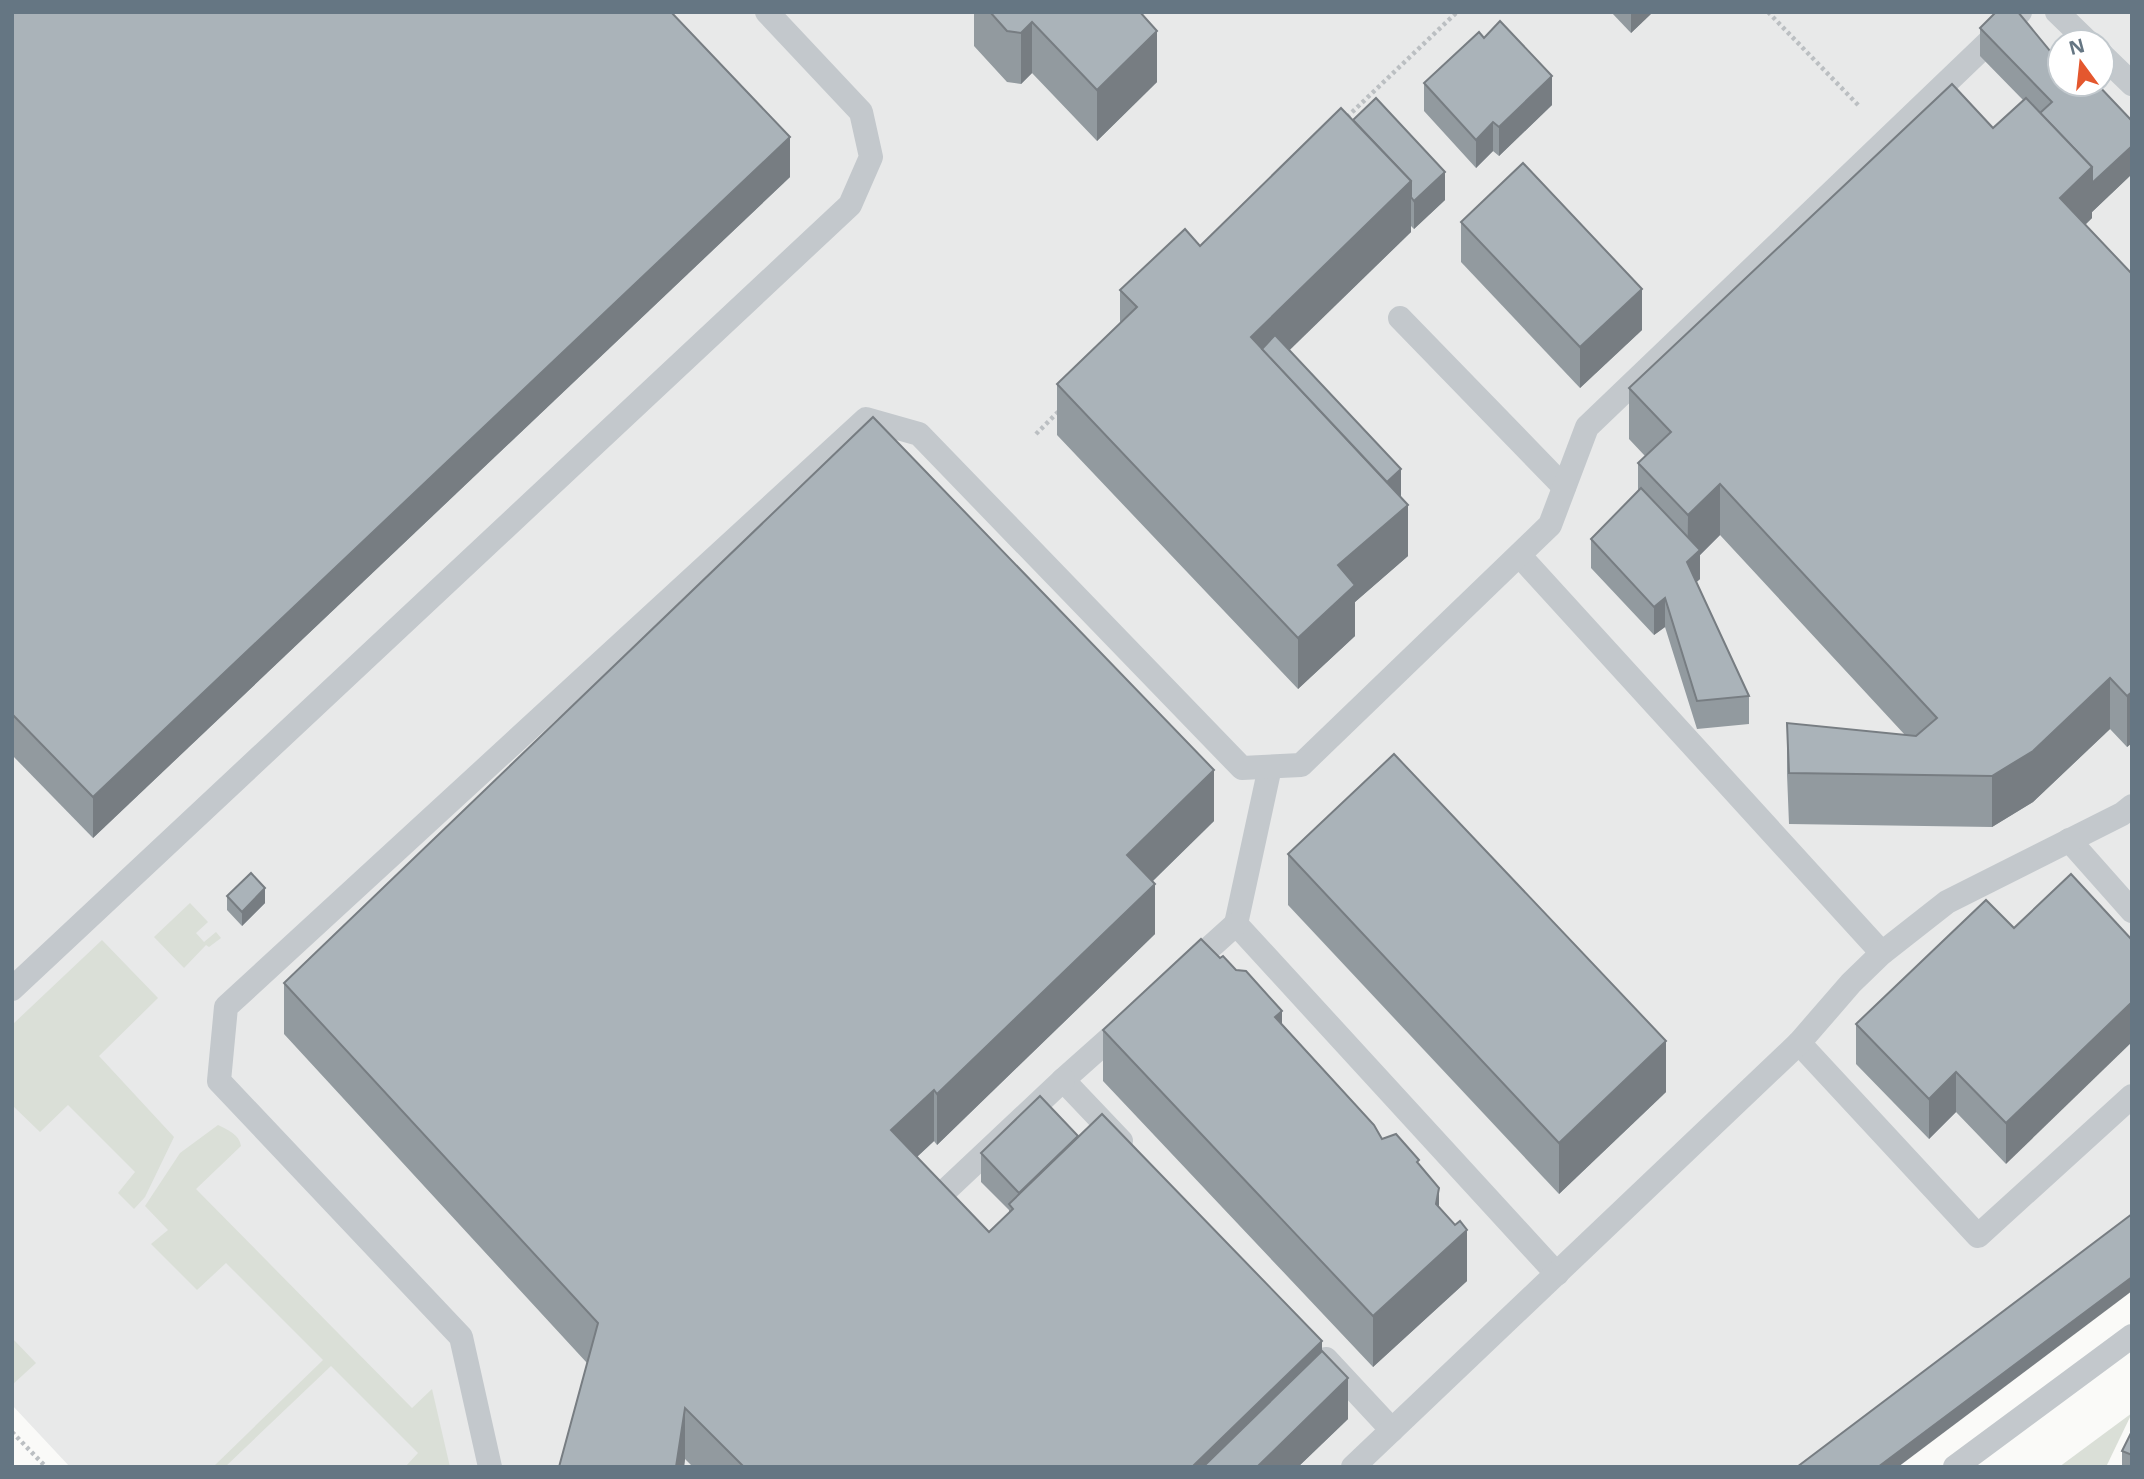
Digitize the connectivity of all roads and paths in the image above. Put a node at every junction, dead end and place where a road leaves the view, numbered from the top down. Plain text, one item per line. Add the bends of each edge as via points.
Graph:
1 (767, 12) edge
2 (1457, 12) edge
3 (1768, 12) edge
4 (2020, 12) edge
5 (2057, 12) edge
6 (2074, 28) edge
7 (2116, 69) edge
8 (2132, 84) edge
9 (1347, 117) edge
10 (1889, 138) junction
11 (1400, 318) dead end
12 (1064, 406) edge
13 (1036, 435) dead end
14 (1564, 487) junction
15 (1520, 556) junction
16 (1270, 767) junction
17 (2132, 806) edge
18 (2069, 841) junction
19 (2132, 911) edge
20 (1236, 924) junction
21 (1882, 953) junction
22 (1166, 988) edge
23 (12, 989) edge
24 (1145, 1006) edge
25 (1799, 1043) junction
26 (1063, 1080) junction
27 (2132, 1096) edge
28 (1137, 1158) edge
29 (944, 1191) edge
30 (1557, 1274) junction
31 (2132, 1335) edge
32 (1308, 1340) edge
33 (1392, 1430) junction
34 (12, 1432) edge
35 (46, 1467) edge
36 (490, 1467) edge
37 (1353, 1467) edge
38 (1955, 1467) edge

1 - 23 lane via 861,112 871,157 850,205
2 - 9 path
3 - 10 path
4 - 10 lane
5 - 6 lane
7 - 8 lane
10 - 14 lane via 1587,427
11 - 14 lane
12 - 13 path
14 - 15 lane via 1550,525
15 - 16 lane via 1301,765
15 - 21 lane
16 - 20 lane
16 - 36 lane via 1242,768 919,434 866,419 226,1007 219,1081 460,1337
17 - 18 lane
18 - 19 lane
18 - 21 lane via 1947,902
20 - 22 lane
20 - 30 lane
21 - 25 lane
24 - 26 lane
25 - 27 lane via 1978,1236
25 - 30 lane
26 - 28 lane
26 - 29 lane
30 - 33 lane
31 - 38 lane
32 - 33 lane
33 - 37 lane
34 - 35 path

